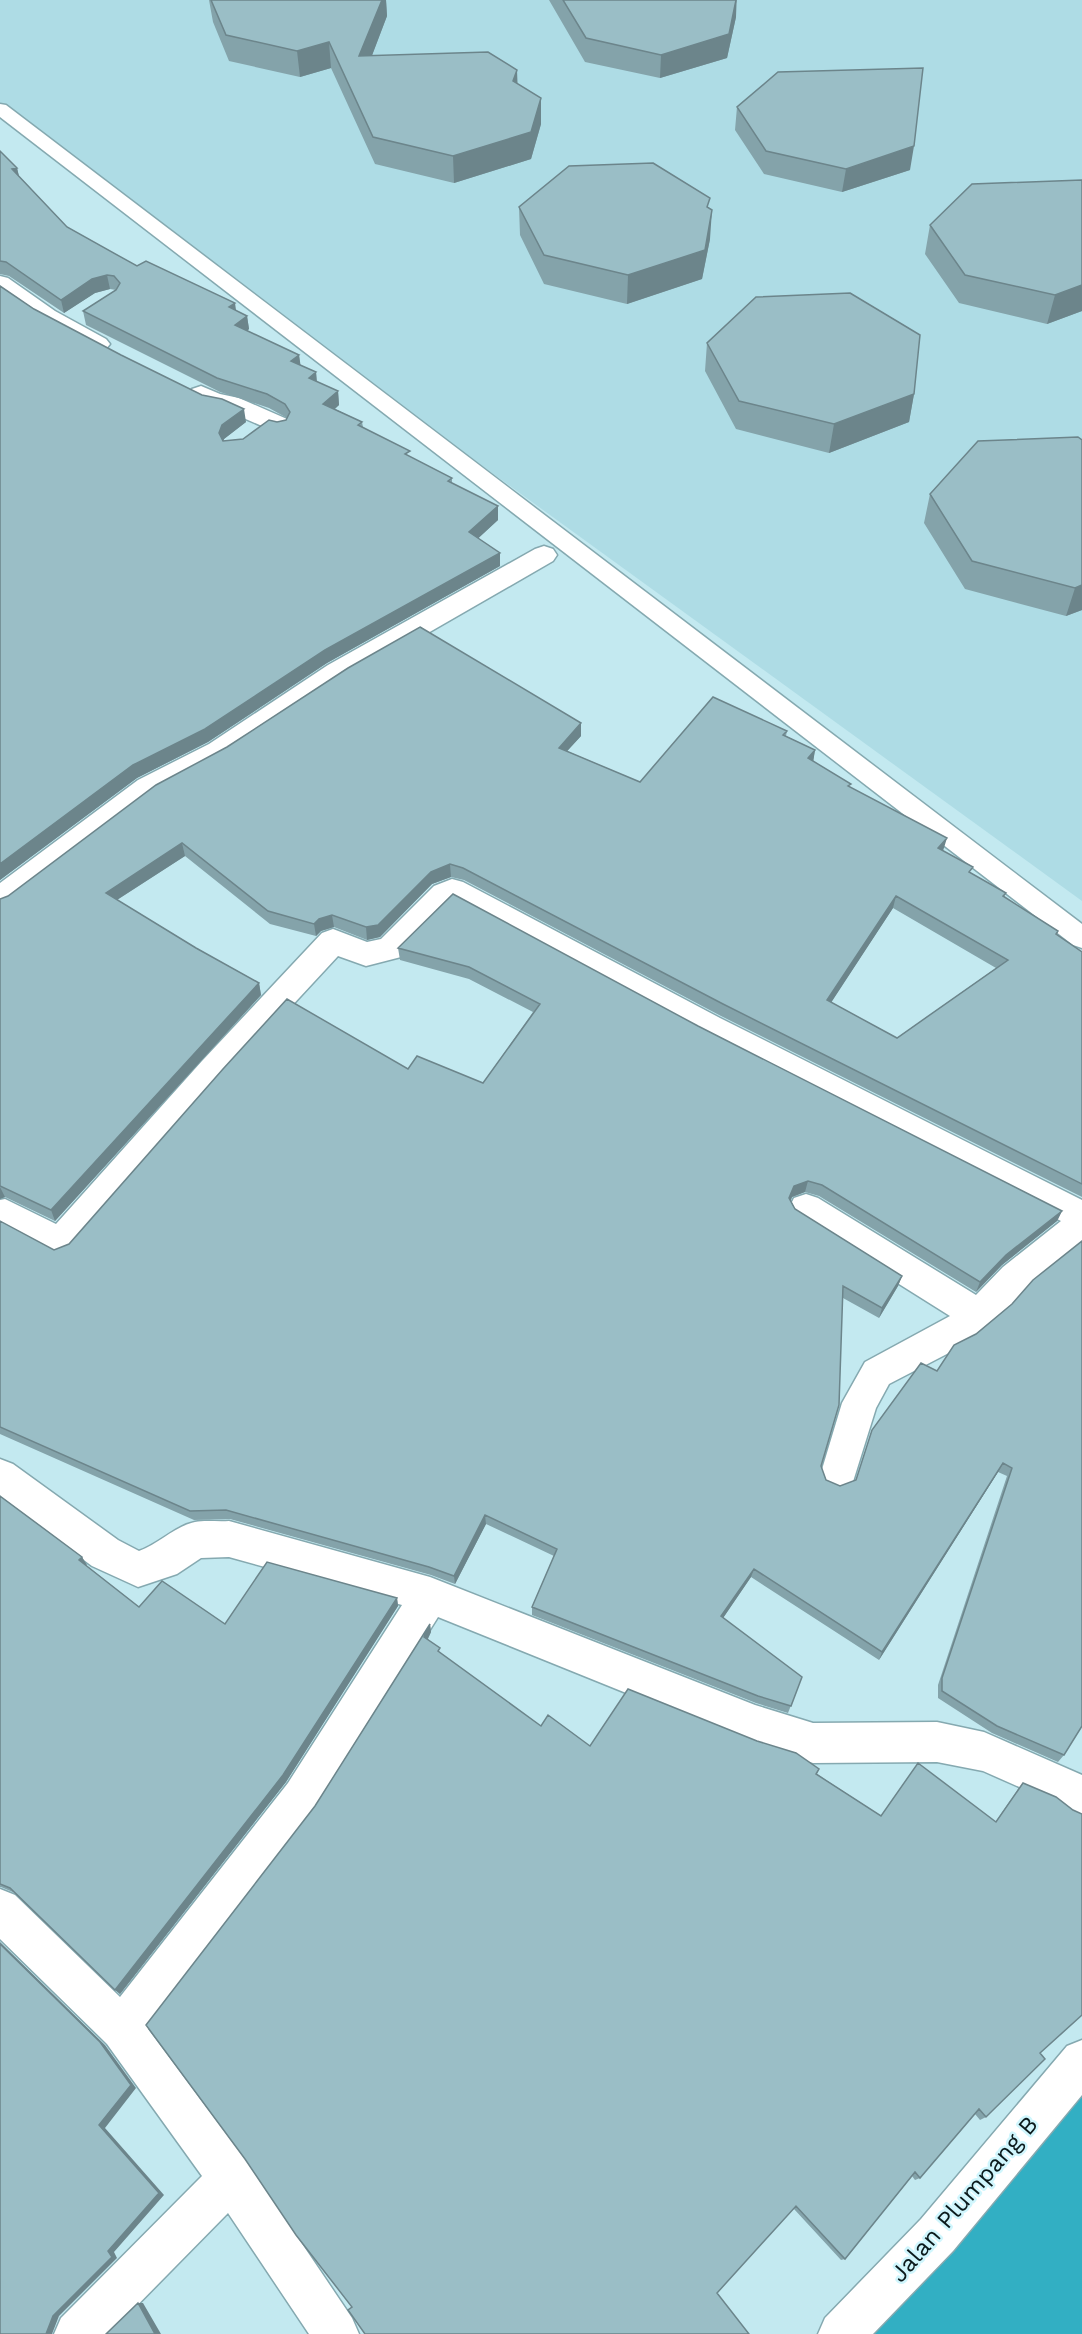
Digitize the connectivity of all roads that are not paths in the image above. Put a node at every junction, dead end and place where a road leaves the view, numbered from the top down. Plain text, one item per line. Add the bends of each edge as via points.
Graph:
1 (0, 109) edge
2 (0, 283) edge
3 (113, 352) edge
4 (184, 386) edge
5 (243, 439) edge
6 (544, 555) dead end
7 (0, 899) edge
8 (1082, 938) edge
9 (806, 1208) dead end
10 (0, 1214) edge
11 (1082, 1216) edge
12 (1082, 1224) edge
13 (976, 1314) junction
14 (0, 1476) edge
15 (837, 1476) dead end
16 (430, 1595) junction
17 (1082, 1800) edge
18 (0, 1910) edge
19 (122, 2029) junction
20 (1082, 2061) edge
21 (231, 2178) junction
22 (77, 2334) edge
23 (336, 2334) edge
24 (842, 2334) edge

1 - 8 lane
2 - 3 street via 74,320
4 - 5 street via 273,422
6 - 7 street via 338,672 219,751 148,788
9 - 13 street
10 - 11 street via 5,1213 60,1243 333,941 366,954 390,949 452,890 709,1027
12 - 13 street
13 - 15 street via 958,1331 877,1373 861,1403
14 - 16 street via 105,1553 138,1569 164,1561 195,1540 229,1539
16 - 17 street via 755,1725 813,1743 937,1742 984,1752 1065,1787
16 - 19 street via 302,1797
18 - 19 street
19 - 21 street
20 - 24 street, Jalan Plumpang B via 937,2235
21 - 22 street
21 - 23 street

